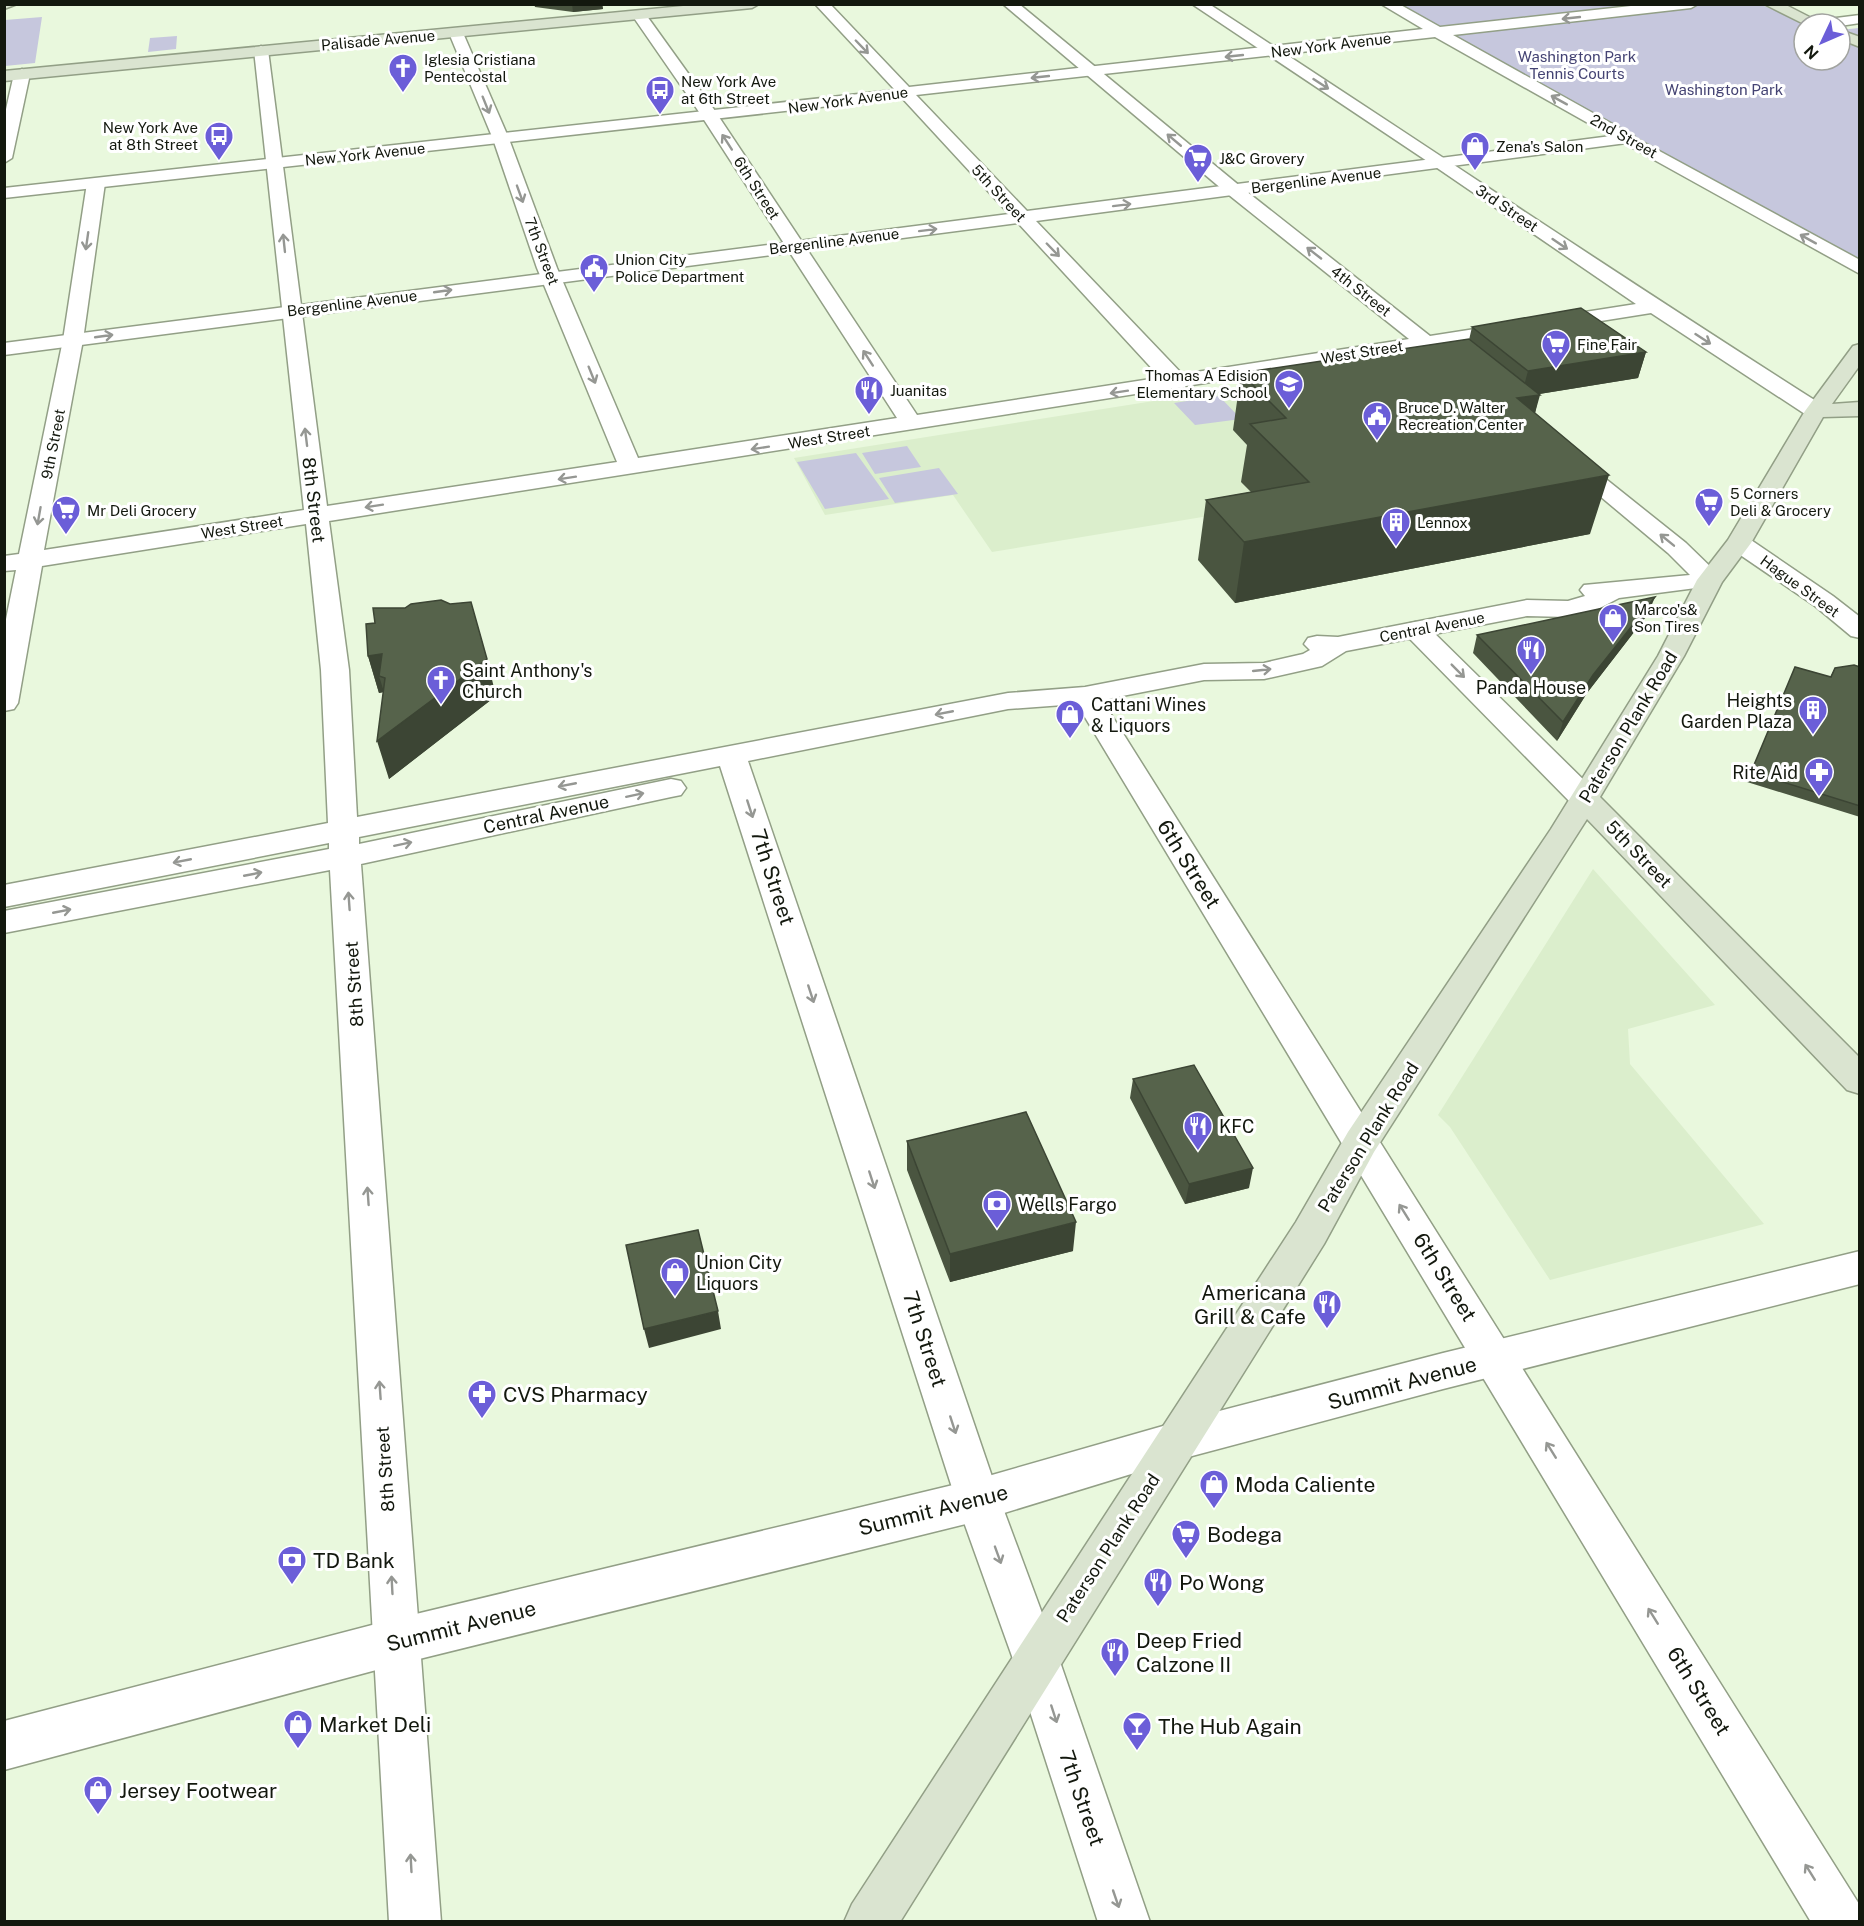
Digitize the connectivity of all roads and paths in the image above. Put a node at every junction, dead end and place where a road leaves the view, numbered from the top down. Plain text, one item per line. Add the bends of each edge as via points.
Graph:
1 (10, 4) edge
2 (752, 4) edge
3 (822, 4) edge
4 (1010, 4) edge
5 (1198, 4) edge
6 (1388, 4) edge
7 (1691, 4) edge
8 (1771, 4) edge
9 (4, 5) edge
10 (1792, 13) edge
11 (639, 15) junction
12 (1438, 32) junction
13 (456, 33) junction
14 (261, 50) junction
15 (1272, 52) junction
16 (1092, 71) junction
17 (22, 74) junction
18 (4, 75) edge
19 (906, 93) junction
20 (710, 116) junction
21 (501, 139) junction
22 (1628, 139) junction
23 (4, 158) edge
24 (274, 164) junction
25 (1442, 164) junction
26 (96, 183) junction
27 (1235, 191) junction
28 (4, 193) edge
29 (1021, 218) junction
30 (795, 246) junction
31 (1860, 268) edge
32 (552, 276) junction
33 (1653, 307) junction
34 (291, 311) junction
35 (73, 340) junction
36 (1426, 342) junction
37 (4, 349) edge
38 (1449, 361) edge
39 (1856, 362) edge
40 (1177, 382) junction
41 (1860, 409) edge
42 (1816, 411) junction
43 (912, 424) junction
44 (1548, 444) edge
45 (631, 468) junction
46 (315, 516) junction
47 (1739, 543) junction
48 (30, 561) junction
49 (4, 564) edge
50 (1710, 580) junction
51 (1416, 630) junction
52 (1860, 630) edge
53 (1085, 695) junction
54 (4, 703) edge
55 (735, 764) junction
56 (1585, 799) junction
57 (344, 843) junction
58 (4, 896) edge
59 (4, 922) edge
60 (1860, 1081) edge
61 (1361, 1142) junction
62 (1860, 1267) edge
63 (1495, 1358) junction
64 (1177, 1441) junction
65 (978, 1500) junction
66 (395, 1642) junction
67 (1036, 1659) junction
68 (4, 1746) edge
69 (415, 1922) edge
70 (870, 1922) edge
71 (1124, 1922) edge
72 (1841, 1922) edge

1 - 9 main road
2 - 11 main road, Palisade Avenue
3 -> 19 street, 5th Street
4 - 16 street, 4th Street
5 - 15 street, 3rd Street
6 - 12 street, 2nd Street
7 -> 12 street, New York Avenue
8 - 10 main road
11 - 13 main road, Palisade Avenue
11 - 20 street, 6th Street
12 - 15 street, New York Avenue
22 -> 12 street, 2nd Street
13 - 14 main road, Palisade Avenue
13 -> 21 street, 7th Street
14 - 17 main road, Palisade Avenue
14 - 24 street, 8th Street
15 -> 16 street, New York Avenue
15 -> 25 street, 3rd Street
16 -> 19 street, New York Avenue
27 -> 16 street, 4th Street
17 - 18 main road, Palisade Avenue
17 - 23 street
19 - 20 street, New York Avenue
19 - 29 street, 5th Street
20 - 21 street, New York Avenue
30 -> 20 street, 6th Street
21 - 24 street, New York Avenue
21 -> 32 street, 7th Street
22 - 25 street, Bergenline Avenue
31 -> 22 street, 2nd Street
24 - 26 street, New York Avenue
34 -> 24 street, 8th Street
25 - 27 street, Bergenline Avenue
25 -> 33 street, 3rd Street
26 - 28 street, New York Avenue
26 -> 35 street, 9th Street
29 -> 27 street, Bergenline Avenue
36 -> 27 street, 4th Street
30 -> 29 street, Bergenline Avenue
29 -> 40 street, 5th Street
30 - 32 street, Bergenline Avenue
43 -> 30 street, 6th Street
34 -> 32 street, Bergenline Avenue
32 -> 45 street, 7th Street
33 - 36 street, West Street
33 -> 42 street, 3rd Street
35 -> 34 street, Bergenline Avenue
46 -> 34 street, 8th Street
35 - 37 street, Bergenline Avenue
35 -> 48 street, 9th Street
36 - 38 street, 4th Street
36 - 40 street, West Street
39 - 42 main road, Paterson Plank Road
40 -> 43 street, West Street
41 - 42 main road
42 - 47 main road, Paterson Plank Road
43 -> 45 street, West Street
50 -> 44 street
45 -> 46 street, West Street
46 - 48 street, West Street
46 - 57 street, 8th Street via 335,670
47 - 50 main road, Paterson Plank Road
47 - 52 street, Hague Street
48 - 49 street, West Street
48 - 54 street, 9th Street
50 - 51 street, Central Avenue via 1613,591 1587,605 1568,609 1527,608
50 - 56 main road, Paterson Plank Road via 1671,656
51 - 53 street, Central Avenue via 1338,645 1312,660 1264,671 1204,672
51 -> 56 street, 5th Street
53 - 55 street, Central Avenue via 1016,718
53 - 61 street, 6th Street
55 - 57 street, Central Avenue
55 -> 65 street, 7th Street
56 - 60 main road, 5th Street
56 - 61 main road, Paterson Plank Road
57 -> 58 street, Central Avenue
59 -> 57 street, Central Avenue
66 -> 57 street, 8th Street
63 -> 61 street, 6th Street
61 - 64 main road, Paterson Plank Road via 1310,1233
62 - 63 street, Summit Avenue
63 - 64 street, Summit Avenue
72 -> 63 street, 6th Street
64 - 65 street, Summit Avenue
64 - 67 main road, Paterson Plank Road
65 - 66 street, Summit Avenue
65 -> 67 street, 7th Street
66 - 68 street, Summit Avenue
69 -> 66 street, 8th Street
67 - 70 main road, Paterson Plank Road
67 -> 71 street, 7th Street

